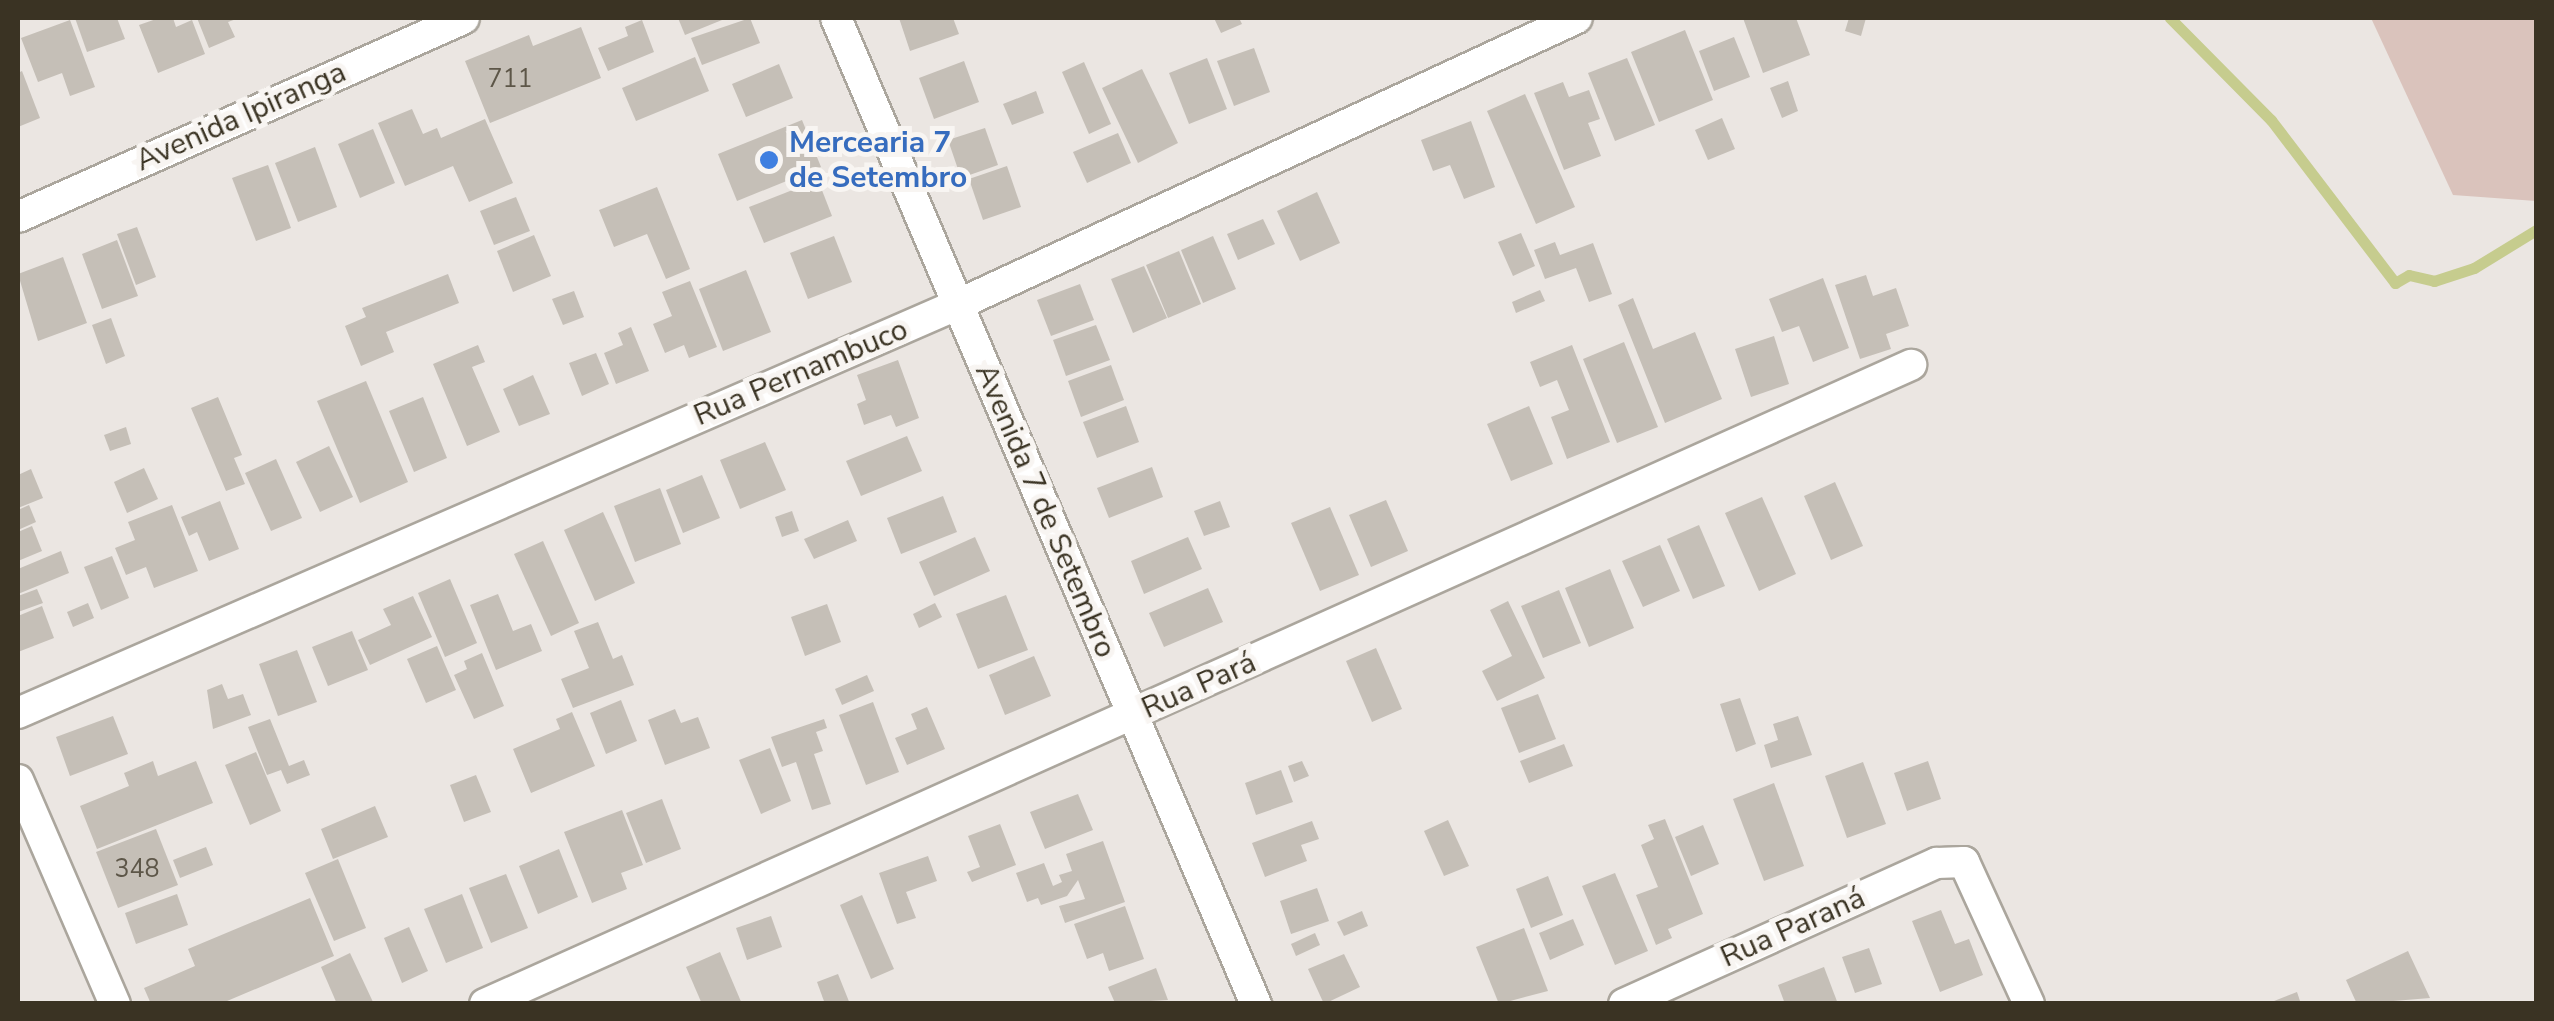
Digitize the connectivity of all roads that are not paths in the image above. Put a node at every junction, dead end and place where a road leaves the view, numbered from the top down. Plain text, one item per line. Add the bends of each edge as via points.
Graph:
1 (464, 18) edge
2 (836, 18) edge
3 (1577, 18) edge
4 (18, 218) edge
5 (957, 305) junction
6 (1911, 364) dead end
7 (18, 713) edge
8 (1132, 716) junction
9 (18, 780) edge
10 (115, 1004) edge
11 (485, 1004) edge
12 (1256, 1004) edge
13 (1624, 1004) edge
14 (2029, 1004) edge

1 - 4 street, Avenida Ipiranga
2 - 5 street, Avenida 7 de Setembro
3 - 5 street, Rua Pernambuco
5 - 7 street, Rua Pernambuco
5 - 8 street, Avenida 7 de Setembro
6 - 8 street, Rua Pará
8 - 11 street, Rua Pará
8 - 12 street, Avenida 7 de Setembro
9 - 10 street
13 - 14 street, Rua Paraná via 1937,863 1964,862

